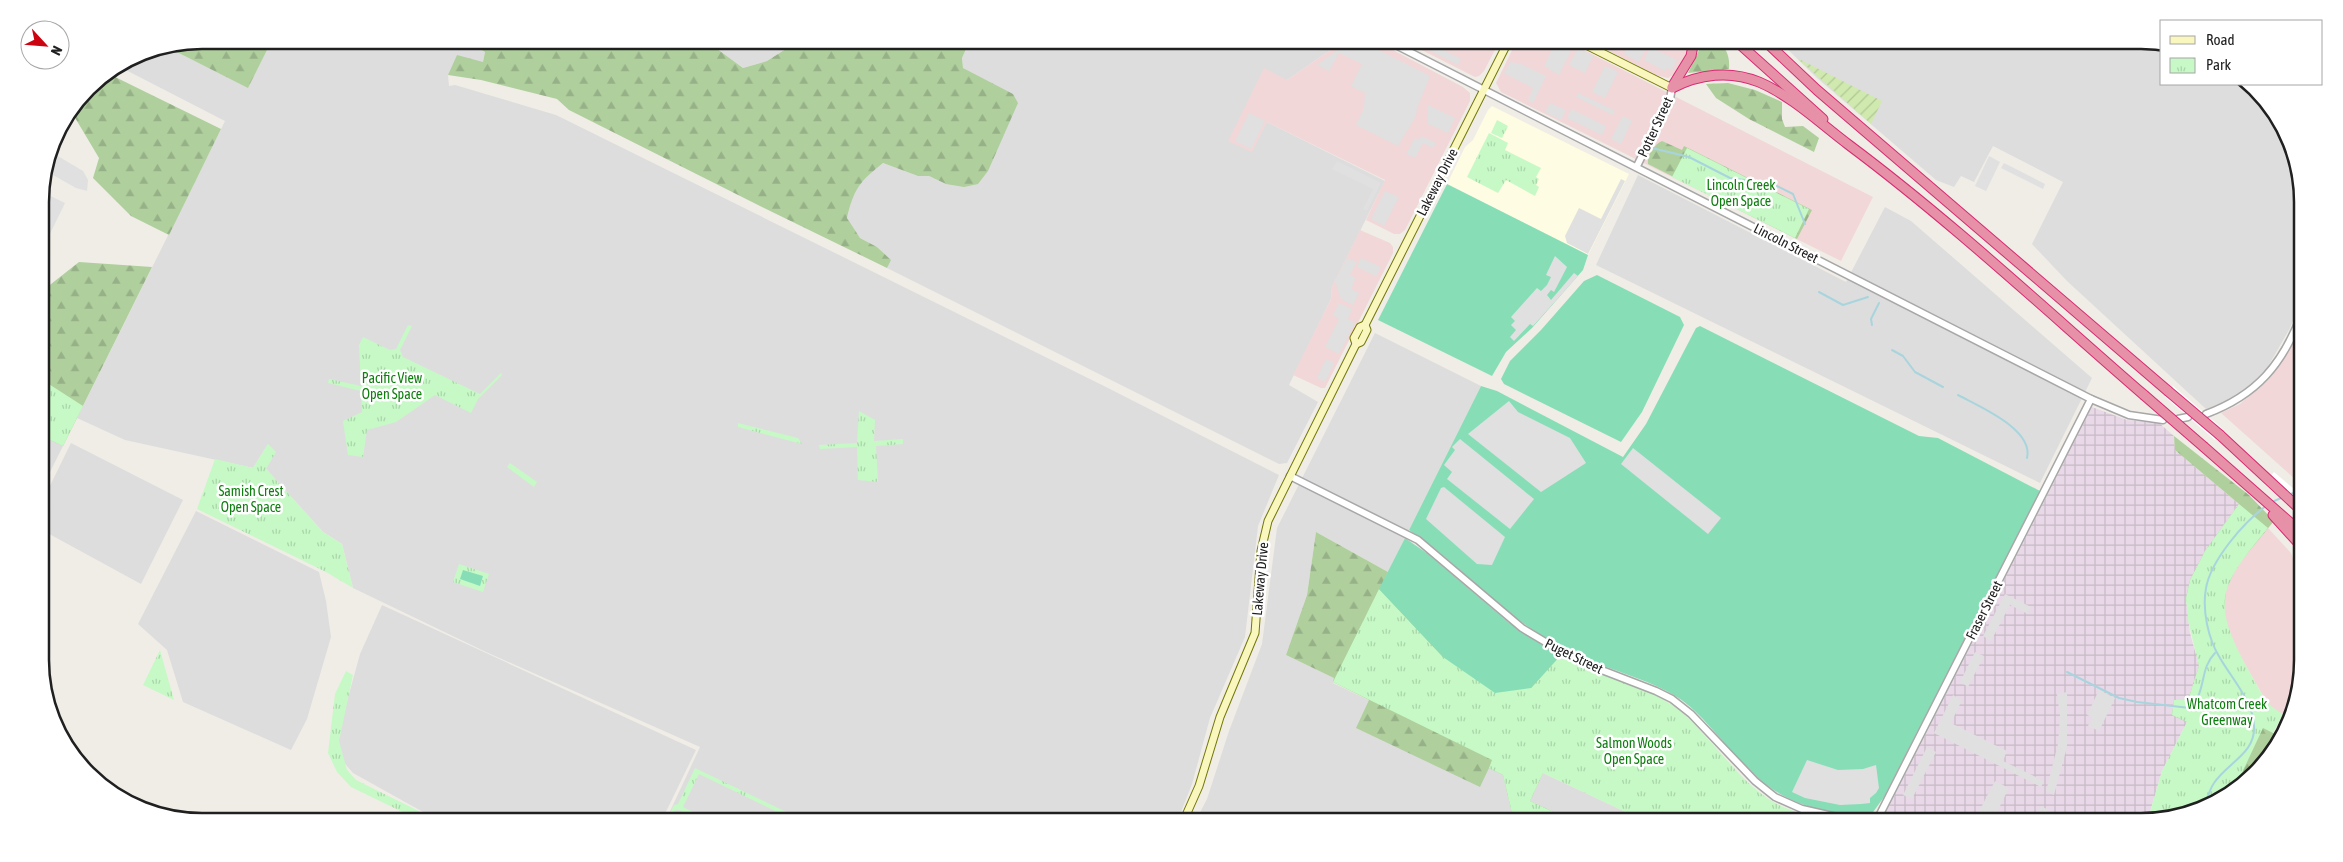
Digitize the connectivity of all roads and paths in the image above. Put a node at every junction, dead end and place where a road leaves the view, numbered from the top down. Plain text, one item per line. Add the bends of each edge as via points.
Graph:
1 (1404, 49) edge
2 (1504, 49) edge
3 (1594, 49) edge
4 (1692, 49) edge
5 (1745, 49) edge
6 (1775, 49) edge
7 (1672, 88) junction
8 (1484, 90) junction
9 (1868, 159) junction
10 (1637, 166) junction
11 (2294, 329) edge
12 (2091, 399) junction
13 (2206, 414) dead end
14 (2188, 418) dead end
15 (2178, 419) dead end
16 (2163, 420) dead end
17 (1290, 476) junction
18 (2284, 494) junction
19 (2294, 501) edge
20 (2294, 504) edge
21 (2294, 531) edge
22 (1187, 813) edge
23 (1820, 813) edge
24 (1881, 813) edge

1 - 8 street, Lincoln Street
2 - 8 main road, Lakeway Drive
3 - 7 main road
4 - 7 highway
5 - 9 highway
6 - 18 highway, bridge via 1817,90 2220,435
7 - 9 highway via 1688,79 1721,74 1758,81 1782,94
7 - 10 street, Potter Street via 1670,100
8 - 10 street, Lincoln Street
8 - 17 main road, Lakeway Drive via 1365,325 1367,330 1361,342 1356,344
9 - 21 highway, bridge via 2204,447
10 - 12 street, Lincoln Street
11 - 13 street via 2260,384 2238,401
12 - 16 street, Lincoln Street via 2129,415
12 - 24 street, Fraser Street
14 - 15 street
17 - 22 main road, Lakeway Drive via 1268,520 1263,540 1253,640 1220,717 1199,786
17 - 23 street, Puget Street via 1418,540 1522,628 1552,646 1581,662 1672,699 1775,797
18 - 19 highway
18 - 20 highway

